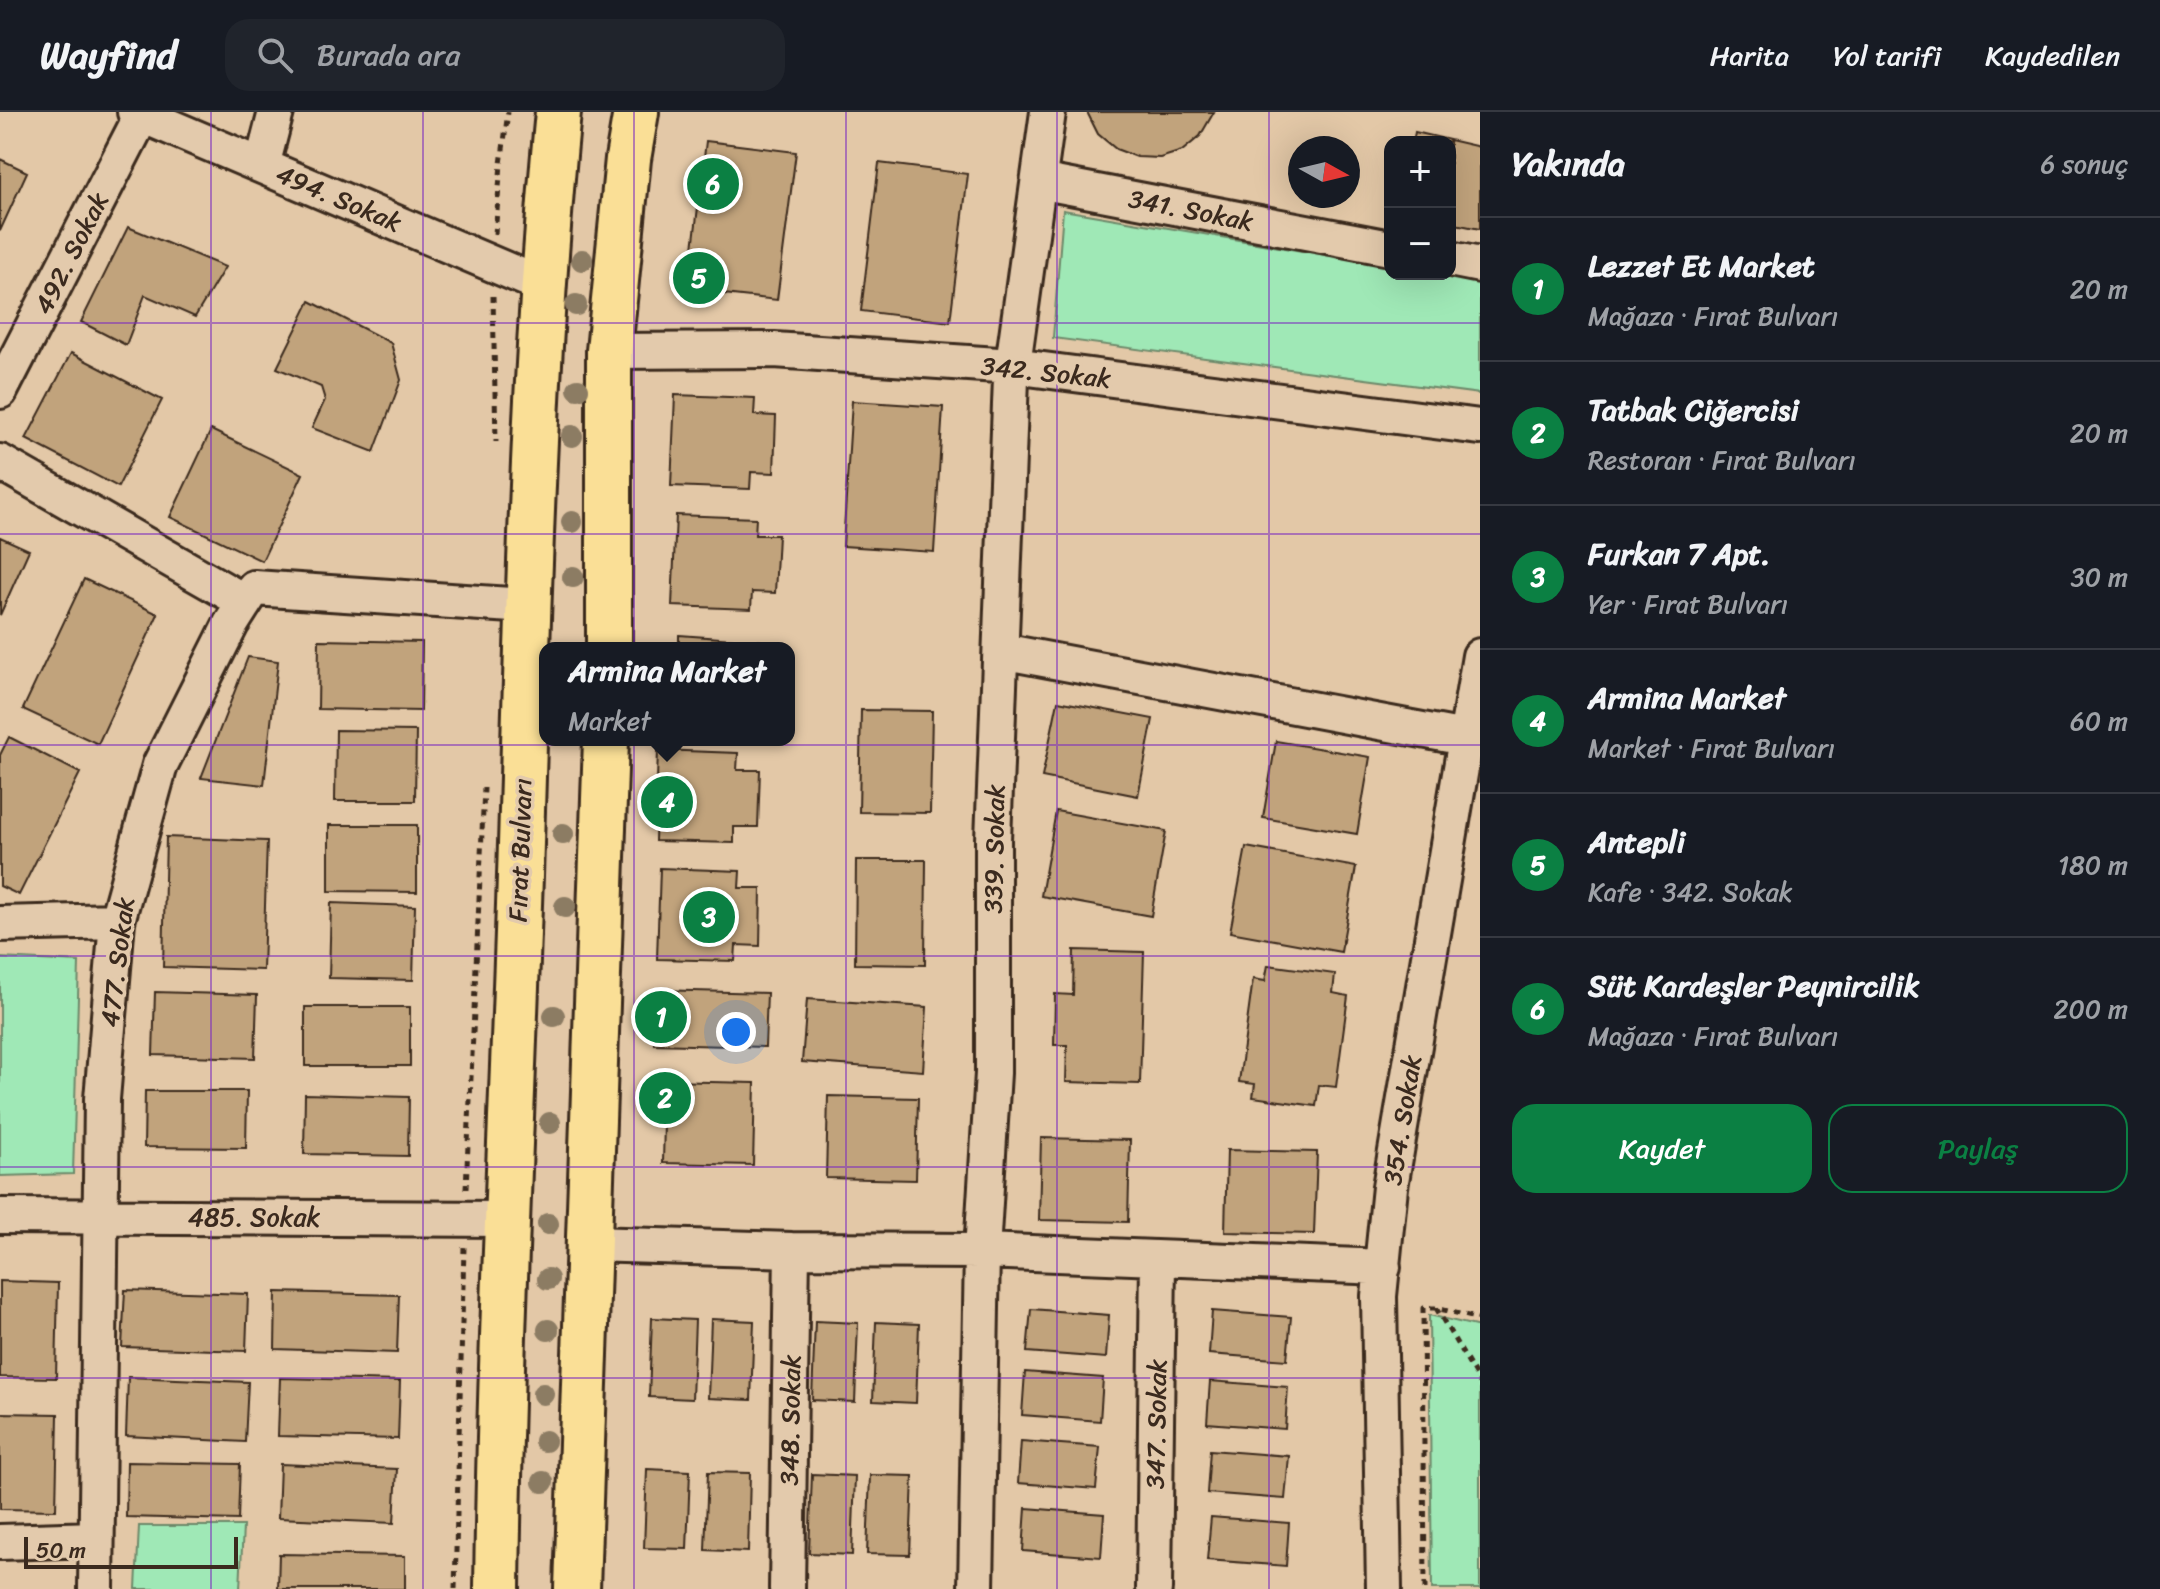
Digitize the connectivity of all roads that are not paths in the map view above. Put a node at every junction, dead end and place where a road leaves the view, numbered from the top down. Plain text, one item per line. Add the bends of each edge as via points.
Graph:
1 (276, 112) edge
2 (558, 112) edge
3 (636, 112) edge
4 (1048, 112) edge
5 (139, 113) edge
6 (262, 166) junction
7 (1039, 181) junction
8 (1384, 247) edge
9 (1456, 260) edge
10 (1480, 265) edge
11 (542, 285) junction
12 (609, 351) junction
13 (1013, 366) junction
14 (0, 391) edge
15 (1480, 427) edge
16 (0, 462) edge
17 (245, 602) junction
18 (527, 606) junction
19 (609, 642) edge
20 (1001, 651) junction
21 (1480, 656) edge
22 (1465, 738) junction
23 (606, 746) edge
24 (117, 921) junction
25 (0, 924) edge
26 (0, 1216) edge
27 (99, 1216) junction
28 (507, 1219) junction
29 (590, 1244) junction
30 (792, 1250) junction
31 (982, 1251) junction
32 (1158, 1259) junction
33 (1383, 1267) junction
34 (96, 1539) junction
35 (0, 1542) edge
36 (96, 1589) edge
37 (497, 1589) edge
38 (577, 1589) edge
39 (787, 1589) edge
40 (976, 1589) edge
41 (1154, 1589) edge
42 (1384, 1589) edge

1 - 6 street
2 - 11 main road, Fırat Bulvarı
3 - 12 main road
4 - 7 street, 339. Sokak
5 - 6 street, 494. Sokak
5 - 14 street, 492. Sokak
6 - 11 street, 494. Sokak
7 - 8 street, 341. Sokak
7 - 13 street, 339. Sokak
9 - 10 street
11 - 18 main road, Fırat Bulvarı
12 - 13 street, 342. Sokak via 774,350
12 - 19 main road
13 - 15 street, 342. Sokak
13 - 20 street, 339. Sokak
16 - 17 street
17 - 18 street via 254,588
17 - 24 street, 477. Sokak via 160,765
18 - 28 main road, Fırat Bulvarı
20 - 22 street
20 - 31 street, 339. Sokak via 993,840 993,1073
21 - 22 street, 354. Sokak
22 - 33 street, 354. Sokak via 1390,1187
23 - 29 main road
24 - 25 street
24 - 27 street, 477. Sokak via 102,1099
26 - 27 street, 485. Sokak
27 - 28 street, 485. Sokak
27 - 34 street, 477. Sokak
28 - 37 main road, Fırat Bulvarı
29 - 30 street
29 - 38 main road
30 - 31 street
30 - 39 street, 348. Sokak
31 - 32 street
31 - 40 street, 339. Sokak
32 - 33 street
32 - 41 street, 347. Sokak
33 - 42 street, 354. Sokak via 1379,1296
34 - 35 street
34 - 36 street, 477. Sokak

